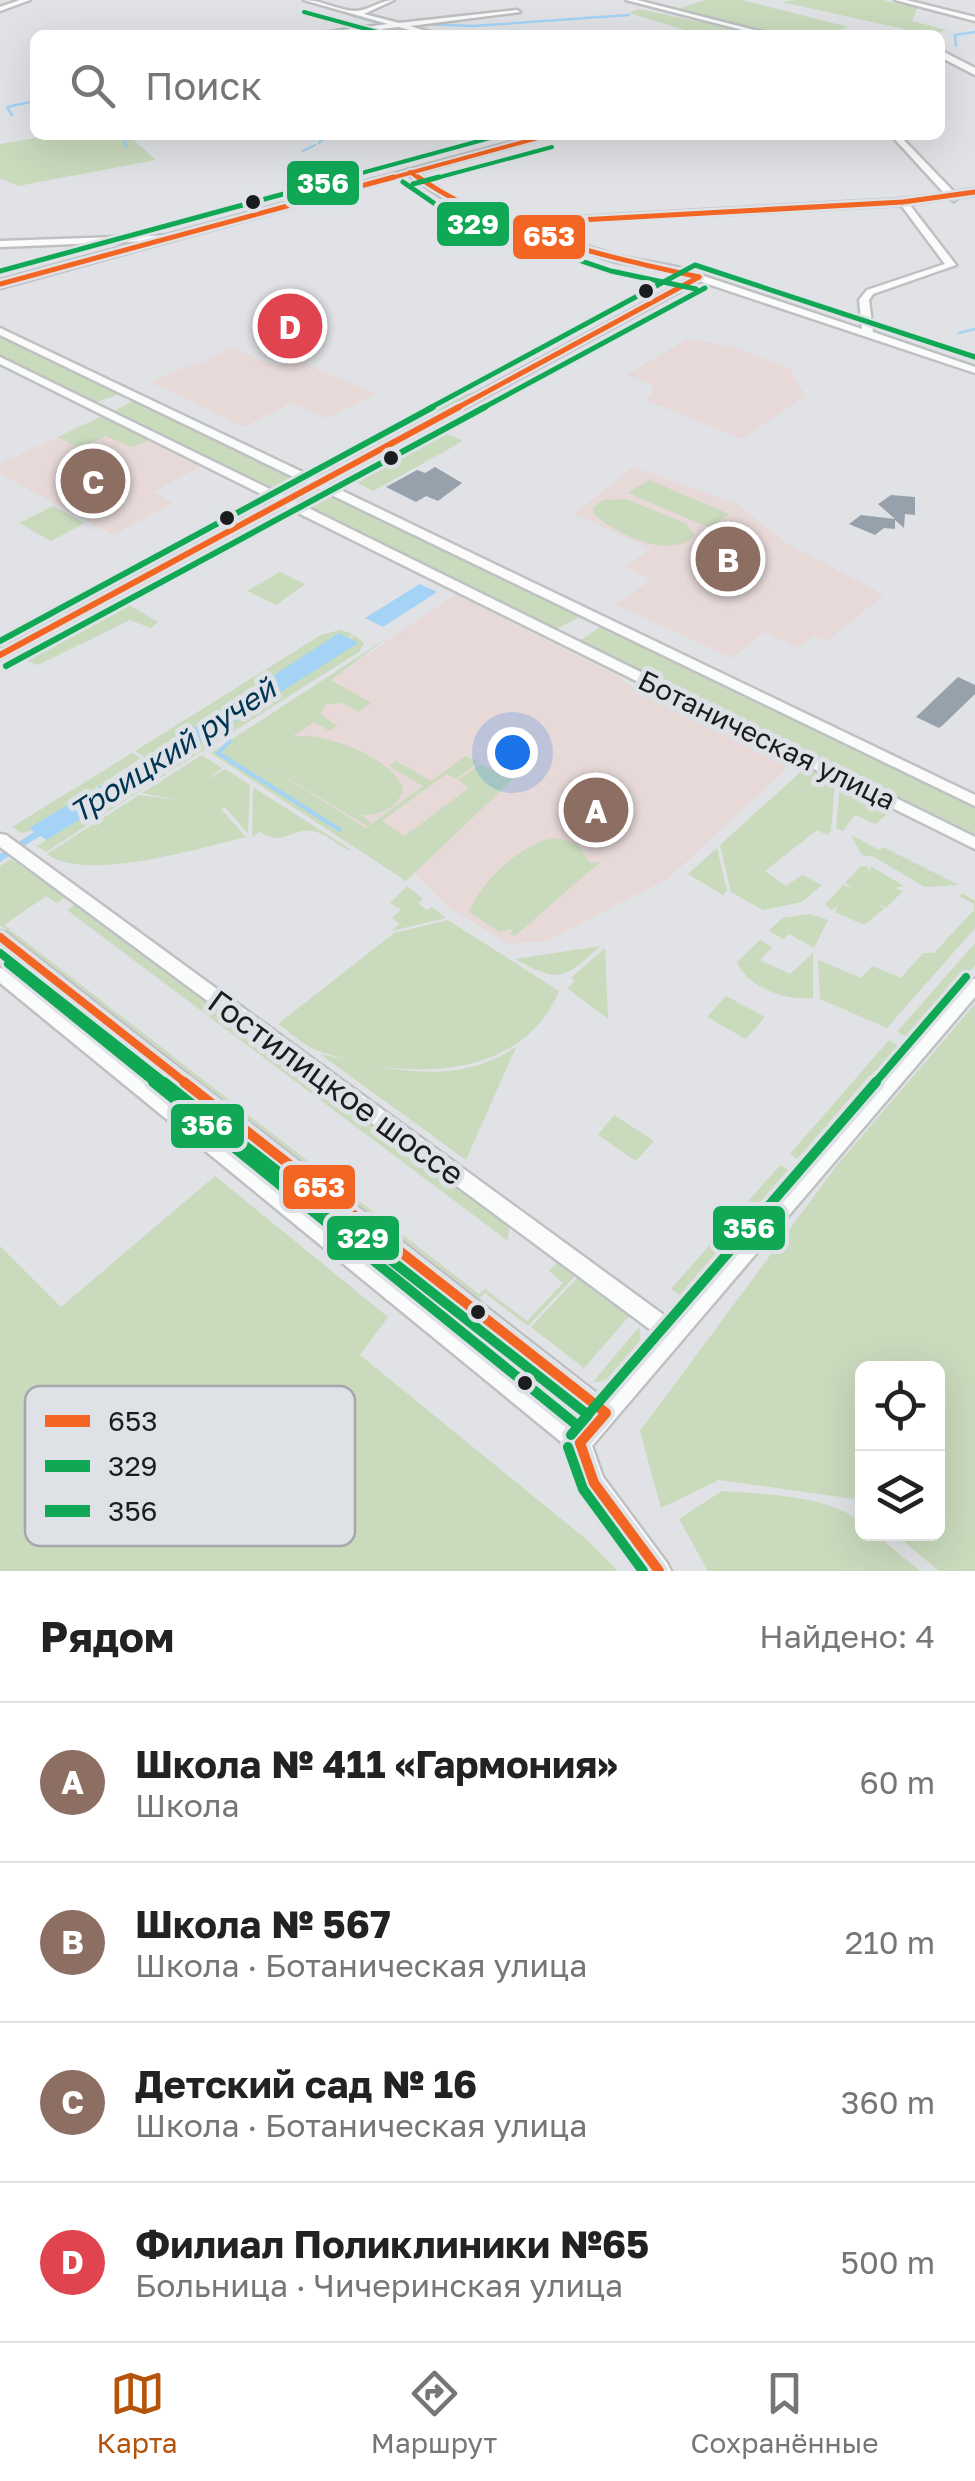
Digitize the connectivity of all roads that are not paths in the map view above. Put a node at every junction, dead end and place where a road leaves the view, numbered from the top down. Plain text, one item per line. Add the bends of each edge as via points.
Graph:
1 (27, 0) edge
2 (307, 0) edge
3 (386, 0) edge
4 (629, 0) edge
5 (898, 0) edge
6 (0, 9) edge
7 (517, 12) dead end
8 (357, 14) junction
9 (975, 18) edge
10 (400, 26) junction
11 (360, 30) edge
12 (416, 30) edge
13 (750, 30) edge
14 (945, 55) edge
15 (975, 72) edge
16 (530, 140) edge
17 (900, 140) edge
18 (410, 172) junction
19 (975, 192) edge
20 (954, 198) junction
21 (902, 202) junction
22 (508, 224) junction
23 (174, 237) junction
24 (0, 244) edge
25 (698, 277) junction
26 (0, 284) edge
27 (0, 331) edge
28 (868, 334) junction
29 (0, 360) edge
30 (975, 370) edge
31 (130, 394) junction
32 (98, 408) junction
33 (317, 484) junction
34 (285, 501) junction
35 (590, 616) junction
36 (560, 637) junction
37 (0, 655) edge
38 (975, 801) edge
39 (0, 839) edge
40 (975, 844) edge
41 (0, 938) edge
42 (0, 974) edge
43 (975, 985) edge
44 (152, 1058) junction
45 (126, 1077) junction
46 (674, 1334) junction
47 (606, 1414) junction
48 (580, 1443) junction
49 (659, 1571) edge

1 - 6 street
2 - 8 street
3 - 8 street
4 - 13 street
5 - 9 street
7 - 10 street
8 - 10 street
10 - 11 street
10 - 12 street
14 - 15 main road
16 - 18 main road
17 - 20 street
18 - 22 street via 455,205
18 - 23 main road
19 - 20 street
20 - 21 street
21 - 22 street
21 - 28 street via 951,265 870,292 864,300
22 - 25 street via 615,260
23 - 24 street
23 - 26 main road
25 - 28 street
25 - 33 street
27 - 31 street, Ботаническая улица
28 - 30 street
29 - 32 street, Ботаническая улица
31 - 32 street
31 - 33 street, Ботаническая улица
32 - 34 street, Ботаническая улица
33 - 34 street
33 - 35 street, Ботаническая улица
34 - 36 street, Ботаническая улица
34 - 37 street
35 - 36 street
35 - 38 street, Ботаническая улица
36 - 40 street, Ботаническая улица
39 - 46 street, Гостилицкое шоссе
41 - 44 street
42 - 45 street
43 - 46 street
44 - 45 street
44 - 47 street
45 - 48 street
46 - 47 street
47 - 48 street
48 - 49 street via 594,1482

